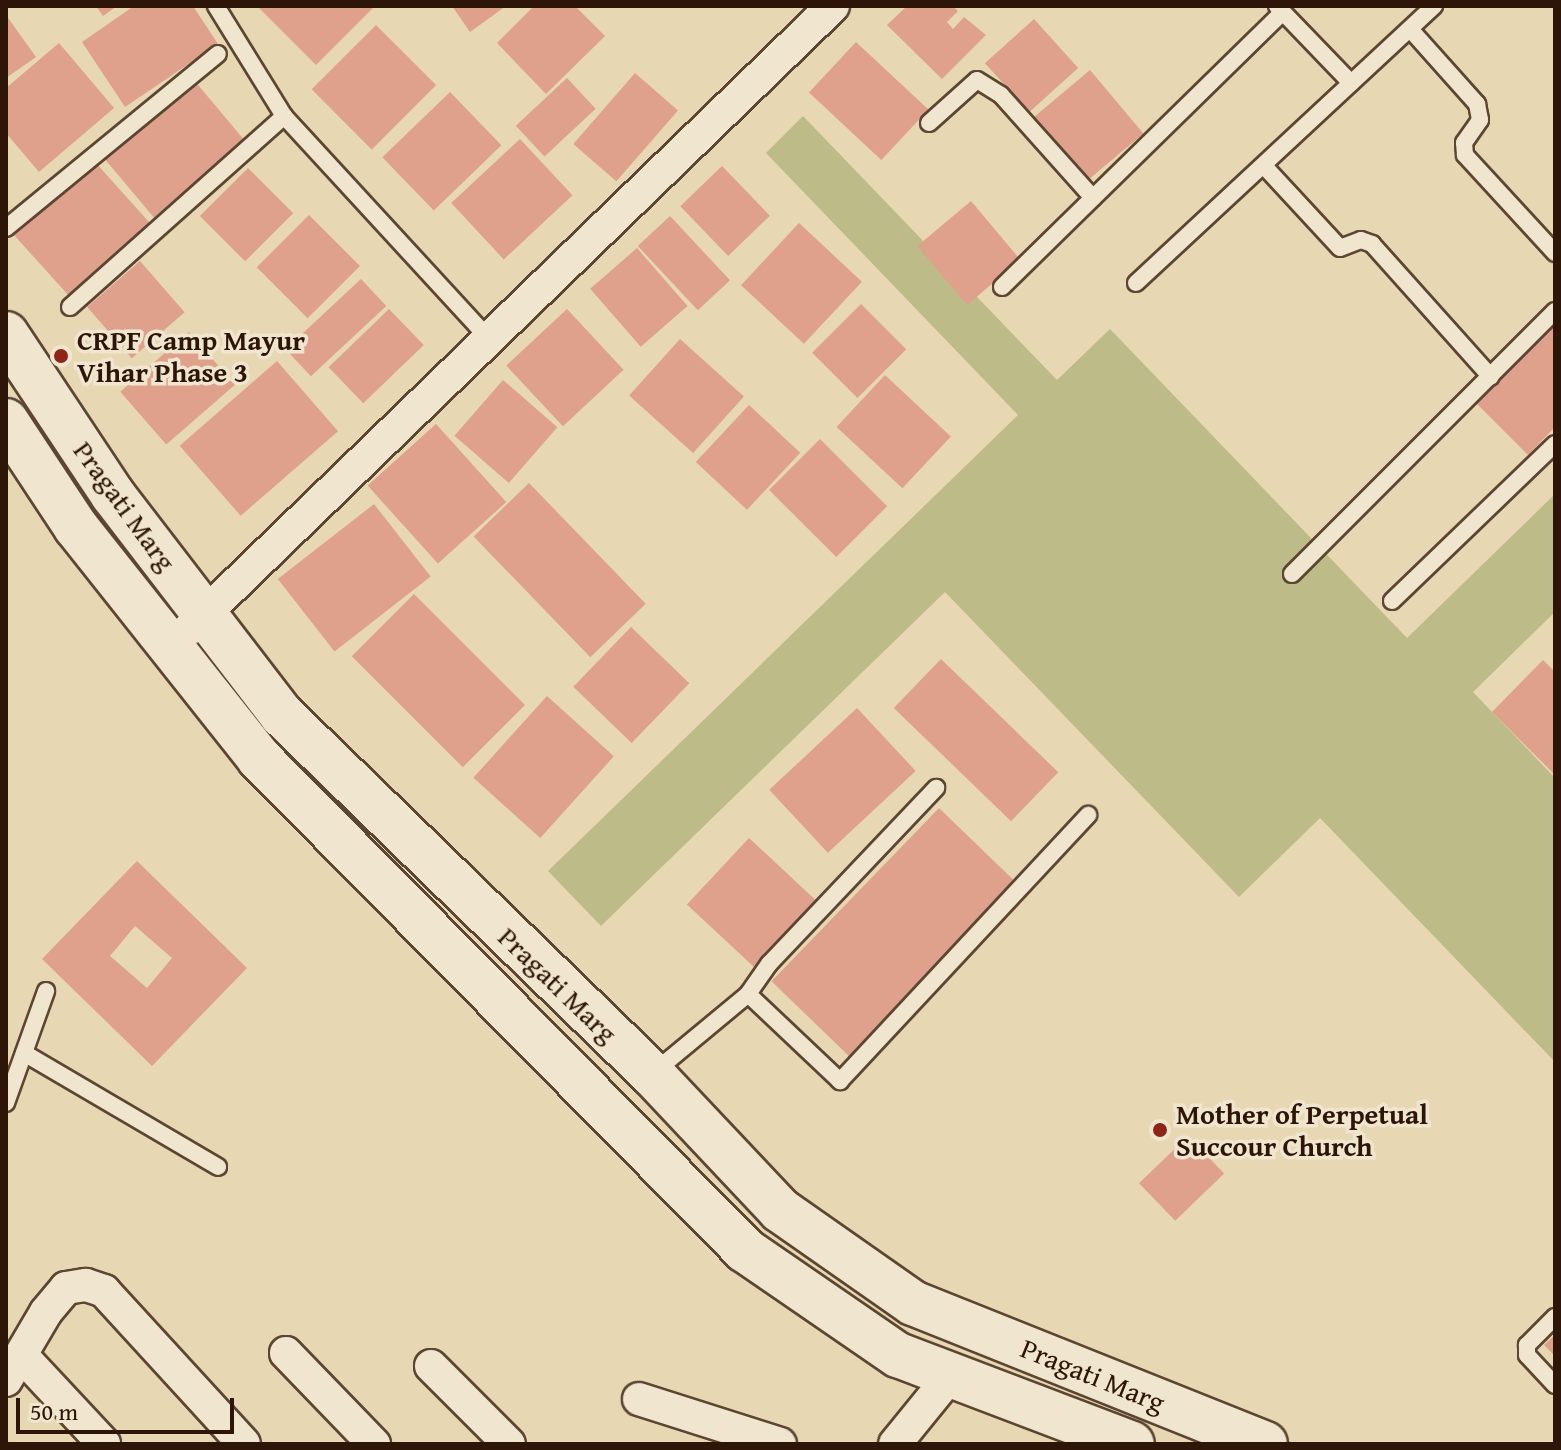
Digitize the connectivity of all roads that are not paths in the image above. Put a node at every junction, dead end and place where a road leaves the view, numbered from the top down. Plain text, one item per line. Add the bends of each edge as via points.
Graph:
1 (216, 6) edge
2 (833, 6) edge
3 (1434, 6) edge
4 (1280, 9) edge
5 (1410, 29) junction
6 (218, 54) dead end
7 (1351, 83) junction
8 (284, 116) junction
9 (929, 123) dead end
10 (1265, 167) junction
11 (1093, 198) junction
12 (6, 228) edge
13 (1555, 253) edge
14 (1136, 283) dead end
15 (1002, 287) dead end
16 (70, 307) dead end
17 (1555, 311) edge
18 (6, 334) edge
19 (488, 338) junction
20 (1491, 377) junction
21 (6, 421) edge
22 (1555, 444) edge
23 (1292, 574) dead end
24 (1392, 601) dead end
25 (205, 614) junction
26 (171, 647) junction
27 (936, 788) dead end
28 (1088, 815) dead end
29 (46, 991) dead end
30 (748, 994) junction
31 (24, 1053) junction
32 (652, 1074) junction
33 (6, 1103) edge
34 (218, 1167) dead end
35 (1555, 1317) edge
36 (286, 1353) dead end
37 (431, 1366) dead end
38 (14, 1368) edge
39 (951, 1375) junction
40 (1555, 1385) edge
41 (639, 1399) dead end
42 (104, 1444) edge
43 (244, 1444) edge
44 (374, 1444) edge
45 (509, 1444) edge
46 (780, 1444) edge
47 (895, 1444) edge
48 (1132, 1444) edge
49 (1265, 1444) edge

1 - 8 lane
2 - 19 street
3 - 5 lane
4 - 7 lane
4 - 11 lane
5 - 7 lane
5 - 13 lane via 1477,104 1480,120 1464,143 1465,155
6 - 12 lane
7 - 10 lane
8 - 16 lane
8 - 19 lane
9 - 11 lane via 977,80 1001,95
10 - 14 lane
10 - 20 lane via 1340,248 1361,240 1372,244
11 - 15 lane
17 - 20 lane
18 - 25 main road, Pragati Marg via 113,495
19 - 25 street
20 - 23 lane
21 - 26 main road, Pragati Marg via 76,527
22 - 24 lane
25 - 26 street
25 - 32 main road, Pragati Marg via 282,715
26 - 39 main road, Pragati Marg via 259,758 745,1250 898,1355
27 - 30 lane via 769,964
28 - 30 lane via 840,1081
29 - 31 lane
30 - 32 lane
31 - 33 lane
31 - 34 lane
32 - 49 main road, Pragati Marg via 780,1210 913,1303
35 - 40 lane via 1527,1345 1527,1355
36 - 44 street
37 - 45 street
38 - 42 street
38 - 43 street via 66,1288 86,1285 104,1291
39 - 47 street
39 - 48 main road, Pragati Marg
41 - 46 street

